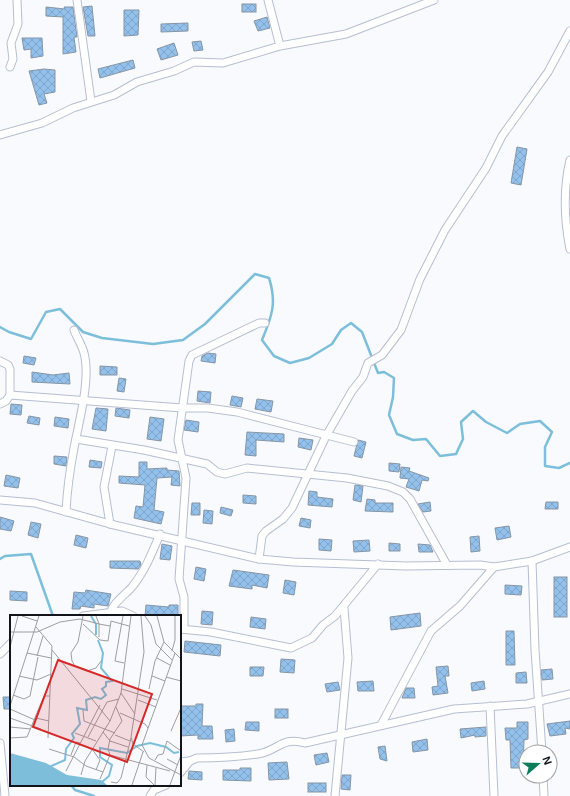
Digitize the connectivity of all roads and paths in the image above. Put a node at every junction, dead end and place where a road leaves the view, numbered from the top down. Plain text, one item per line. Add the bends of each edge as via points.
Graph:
1 (17, 0) edge
2 (77, 0) edge
3 (268, 0) edge
4 (434, 0) edge
5 (570, 31) edge
6 (280, 46) junction
7 (10, 67) dead end
8 (91, 101) junction
9 (0, 135) edge
10 (570, 160) edge
11 (570, 249) edge
12 (265, 323) dead end
13 (74, 330) dead end
14 (0, 361) edge
15 (10, 395) junction
16 (84, 401) junction
17 (0, 404) edge
18 (182, 408) junction
19 (326, 436) junction
20 (76, 439) junction
21 (354, 442) dead end
22 (112, 446) junction
23 (180, 459) junction
24 (308, 475) junction
25 (0, 501) edge
26 (66, 512) junction
27 (110, 524) junction
28 (160, 534) junction
29 (181, 539) junction
30 (570, 547) edge
31 (259, 559) junction
32 (532, 561) junction
33 (378, 564) junction
34 (447, 565) junction
35 (494, 567) junction
36 (344, 608) junction
37 (110, 615) edge
38 (131, 615) edge
39 (182, 629) edge
40 (10, 644) edge
41 (0, 654) edge
42 (570, 694) edge
43 (538, 702) junction
44 (490, 706) junction
45 (380, 726) junction
46 (341, 733) junction
47 (0, 743) edge
48 (541, 744) edge
49 (190, 761) junction
50 (181, 762) edge
51 (181, 771) edge
52 (5, 777) edge
53 (543, 784) edge
54 (164, 786) edge
55 (5, 796) edge
56 (150, 796) edge
57 (335, 796) edge
58 (494, 796) edge
59 (544, 796) edge

1 - 7 street via 18,24 11,43 14,59
2 - 8 street
3 - 6 street
4 - 6 street via 346,34
5 - 19 street via 548,72 502,136 486,168 445,230 420,279 401,330 382,355 368,363 363,376
6 - 8 street via 223,63 194,62 137,82 114,95
8 - 9 street via 42,123
10 - 11 street via 565,183 564,208
12 - 18 street via 259,323 192,355
13 - 16 street via 85,360
14 - 15 street via 10,369
15 - 16 street
15 - 17 street
16 - 18 street
16 - 20 street
18 - 19 street via 237,412
18 - 23 street via 178,440
19 - 21 street via 333,435
19 - 24 street
20 - 22 street
20 - 26 street
22 - 23 street via 144,450
22 - 27 street via 104,487
23 - 24 street via 207,464 217,472 225,474 247,468
23 - 29 street via 186,478
24 - 31 street via 284,519 262,536
24 - 34 street via 388,486 403,492 410,499
25 - 26 street via 36,503
26 - 27 street
27 - 28 street
28 - 29 street
28 - 37 street via 144,570
29 - 31 street
29 - 39 street via 179,578 184,597
30 - 32 street
31 - 33 street
32 - 35 street
32 - 43 street
33 - 34 street
33 - 36 street
34 - 35 street
35 - 45 street via 460,606 431,631
36 - 39 street via 312,638 291,648 211,632
36 - 46 street via 348,658
37 - 38 street via 122,611
40 - 41 street
42 - 43 street
43 - 44 street
43 - 48 street
44 - 45 street via 454,709
44 - 58 street
45 - 46 street
46 - 49 street via 305,743 286,741 260,754 197,758
46 - 57 street
47 - 52 street
49 - 50 street
49 - 51 street
52 - 55 street
53 - 59 street
54 - 56 street via 154,790

